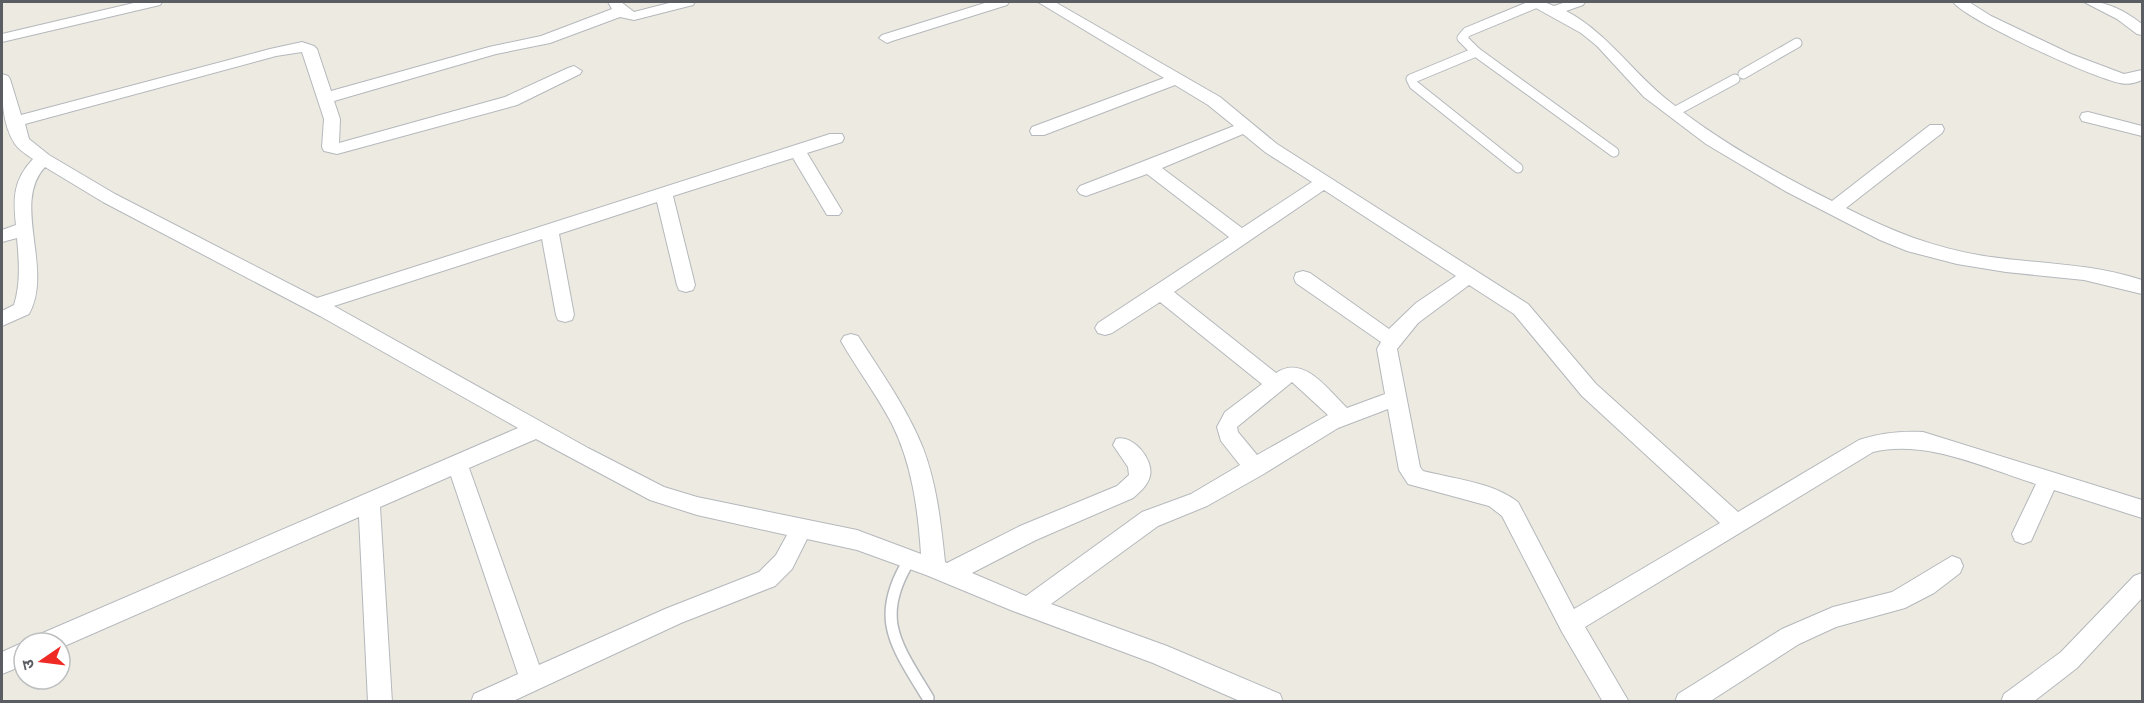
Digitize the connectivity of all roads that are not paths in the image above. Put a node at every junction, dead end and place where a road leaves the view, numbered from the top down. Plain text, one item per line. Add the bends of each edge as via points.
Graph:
1 (155, 2) edge
2 (688, 2) edge
3 (1002, 2) edge
4 (1045, 2) edge
5 (1534, 2) edge
6 (1578, 2) edge
7 (1960, 2) edge
8 (2093, 2) edge
9 (617, 6) edge
10 (1553, 11) junction
11 (2142, 31) edge
12 (2, 38) edge
13 (886, 38) dead end
14 (1797, 43) dead end
15 (1476, 52) junction
16 (573, 71) dead end
17 (2142, 75) edge
18 (1177, 79) junction
19 (3, 88) edge
20 (326, 98) junction
21 (1674, 112) junction
22 (2088, 117) dead end
23 (14, 122) junction
24 (1245, 127) junction
25 (1936, 129) dead end
26 (1038, 131) dead end
27 (2142, 131) edge
28 (836, 138) dead end
29 (797, 151) junction
30 (1614, 152) dead end
31 (43, 159) junction
32 (1149, 167) junction
33 (1518, 168) dead end
34 (1325, 182) junction
35 (1086, 190) dead end
36 (664, 193) junction
37 (1833, 208) junction
38 (833, 211) dead end
39 (25, 229) junction
40 (549, 230) junction
41 (2, 236) edge
42 (1242, 237) junction
43 (1470, 275) junction
44 (1303, 278) dead end
45 (686, 285) dead end
46 (2142, 287) edge
47 (1162, 293) junction
48 (316, 305) junction
49 (565, 315) dead end
50 (2, 319) edge
51 (1105, 328) dead end
52 (1390, 339) junction
53 (851, 341) dead end
54 (1276, 384) junction
55 (1397, 399) junction
56 (1343, 417) junction
57 (537, 429) junction
58 (1123, 445) dead end
59 (457, 464) junction
60 (1255, 469) junction
61 (2049, 479) junction
62 (369, 502) junction
63 (2142, 509) edge
64 (1736, 524) junction
65 (801, 528) junction
66 (2023, 534) dead end
67 (910, 559) junction
68 (1952, 566) dead end
69 (941, 571) junction
70 (2142, 583) edge
71 (1029, 607) junction
72 (1570, 624) junction
73 (72, 632) edge
74 (532, 680) junction
75 (928, 698) dead end
76 (380, 702) edge
77 (483, 702) edge
78 (1271, 702) edge
79 (1617, 702) edge
80 (1687, 702) edge
81 (2013, 702) edge

1 - 12 street
2 - 9 street via 634,16
3 - 13 street
4 - 18 street
5 - 10 street
5 - 15 lane via 1467,32 1462,38
6 - 10 street
7 - 17 street via 2025,39 2075,61 2122,79
8 - 11 street
9 - 20 street via 545,40 494,50
10 - 21 street via 1597,38 1639,84
14 - 21 lane
15 - 30 lane
15 - 33 lane via 1411,80
16 - 20 street via 511,100 337,149 330,147 332,119
18 - 24 street via 1214,101
18 - 26 street
19 - 23 street
20 - 23 street via 309,49 302,47
21 - 37 street via 1768,173
22 - 27 street
23 - 31 street via 22,142
24 - 32 street
24 - 34 street
25 - 37 street
28 - 29 street
29 - 36 street
29 - 38 street
31 - 39 street via 25,183
31 - 48 street
32 - 35 street
32 - 42 street
34 - 42 street
34 - 43 street
36 - 40 street
36 - 45 street
37 - 46 street via 1911,246 1943,255 2087,273
39 - 41 street
39 - 50 street via 25,301 22,309
40 - 48 street
40 - 49 street
42 - 47 street
43 - 52 street
43 - 64 street via 1521,309 1589,390
44 - 52 street
47 - 51 street
47 - 54 street
48 - 57 street
52 - 55 street via 1387,349
53 - 69 street via 914,450
54 - 56 street via 1286,376 1302,377
54 - 60 street via 1232,418 1227,427 1228,435
55 - 56 street
55 - 72 street via 1413,475 1500,500 1510,509
56 - 60 street
57 - 59 street
57 - 65 street via 658,494
58 - 69 street via 1138,462 1141,476 1125,492
59 - 62 street
59 - 74 street
60 - 71 street via 1199,500 1150,519
61 - 63 street
61 - 64 street via 1923,440 1899,438 1866,446
61 - 66 street
62 - 73 street
62 - 76 street
64 - 72 street
65 - 67 street via 857,540
65 - 74 street via 779,571 767,579 673,616
67 - 69 street
67 - 75 lane via 898,574 889,612 894,638
68 - 80 street via 1911,595 1834,617 1763,652
69 - 71 street
70 - 81 street via 2068,660
71 - 78 street via 1159,654
72 - 79 street
74 - 77 street

